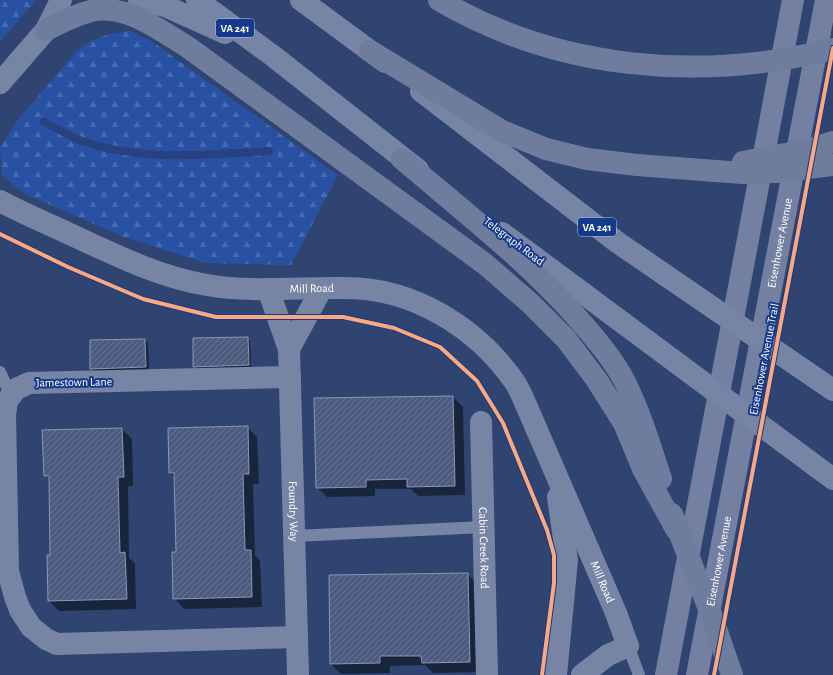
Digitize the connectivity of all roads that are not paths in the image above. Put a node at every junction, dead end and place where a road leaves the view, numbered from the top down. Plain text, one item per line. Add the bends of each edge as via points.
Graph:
1 (61, 0) edge
2 (92, 0) edge
3 (139, 0) edge
4 (197, 0) edge
5 (301, 0) edge
6 (439, 0) edge
7 (793, 0) edge
8 (826, 0) edge
9 (46, 30) junction
10 (833, 50) edge
11 (370, 51) junction
12 (273, 56) junction
13 (0, 83) edge
14 (833, 142) edge
15 (402, 159) junction
16 (833, 165) edge
17 (688, 168) junction
18 (0, 201) edge
19 (322, 288) junction
20 (268, 289) junction
21 (289, 349) junction
22 (0, 372) edge
23 (290, 377) junction
24 (833, 390) edge
25 (11, 396) junction
26 (482, 422) dead end
27 (554, 469) junction
28 (833, 479) edge
29 (484, 527) junction
30 (676, 529) junction
31 (294, 536) junction
32 (297, 637) junction
33 (628, 646) junction
34 (298, 675) edge
35 (487, 675) edge
36 (556, 675) edge
37 (582, 675) edge
38 (639, 675) edge
39 (666, 675) edge
40 (697, 675) edge
41 (732, 675) edge

1 - 9 main road
2 - 9 main road via 66,13
3 - 12 main road via 165,6
4 - 12 main road, Telegraph Road / VA 241
5 - 11 main road, VA 241
6 - 10 highway via 458,12 504,33 544,47 622,63 668,67 719,67 808,56
7 - 39 main road
8 - 40 main road, Eisenhower Avenue
9 - 13 street
9 - 30 highway via 92,11 130,15 151,25 189,48 485,264 566,339 596,379 624,423 643,469
11 - 17 highway via 502,131 546,149 587,159
11 - 24 main road, VA 241 via 616,242
12 - 15 main road, Telegraph Road / VA 241
14 - 17 highway via 756,160
15 - 28 main road, Telegraph Road / VA 241
15 - 30 highway via 517,257 562,300 596,340 623,379 643,422
16 - 17 highway via 777,172 742,173
18 - 20 street, Mill Road via 145,268 208,285
19 - 20 street, Mill Road
19 - 21 street
19 - 27 street, Mill Road via 384,292 420,303 470,334 514,382
20 - 21 street, Foundry Way
21 - 23 street, Foundry Way
22 - 25 lane
23 - 25 street, Jamestown Lane via 29,383 16,389
23 - 31 street, Foundry Way
25 - 32 street via 7,401 5,415 8,571 15,597 31,627 57,644
26 - 29 street, Cabin Creek Road
27 - 33 street, Mill Road
27 - 36 street, Mill Road via 567,560
29 - 31 lane
29 - 35 street, Cabin Creek Road
30 - 41 highway via 712,614
31 - 32 street, Foundry Way
32 - 34 street, Foundry Way
33 - 37 street via 608,655
33 - 38 lane

